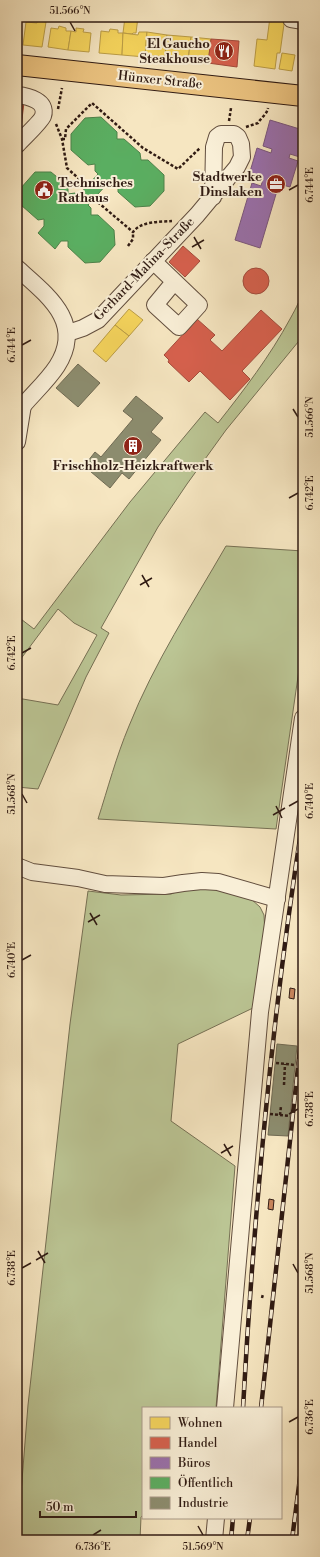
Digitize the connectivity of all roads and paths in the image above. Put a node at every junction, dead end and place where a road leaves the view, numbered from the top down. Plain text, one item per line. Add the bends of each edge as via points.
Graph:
1 (17, 65) edge
2 (17, 95) edge
3 (303, 96) edge
4 (267, 112) dead end
5 (234, 134) junction
6 (215, 143) junction
7 (17, 145) edge
8 (86, 186) dead end
9 (213, 197) junction
10 (94, 199) dead end
11 (176, 217) dead end
12 (133, 232) junction
13 (128, 246) dead end
14 (153, 261) junction
15 (17, 268) edge
16 (174, 282) dead end
17 (68, 333) junction
18 (20, 409) edge
19 (17, 442) edge
20 (303, 718) edge
21 (17, 866) edge
22 (277, 899) junction
23 (276, 1063) dead end
24 (285, 1064) junction
25 (295, 1065) dead end
26 (284, 1085) dead end
27 (281, 1106) dead end
28 (270, 1114) dead end
29 (280, 1115) junction
30 (290, 1116) dead end
31 (225, 1407) edge
32 (216, 1519) edge
33 (214, 1540) edge

1 - 3 main road, Hünxer Straße
2 - 7 street via 33,98 40,103 43,117
4 - 5 path via 258,123
5 - 6 street via 221,134
5 - 9 street, Gerhard-Malina-Straße via 241,144 242,158
6 - 8 path via 203,145 178,169 143,148 92,103 66,129 66,139 62,139 67,168
6 - 9 street
9 - 14 street, Gerhard-Malina-Straße
10 - 12 path
11 - 12 path via 172,222 151,222 136,227
12 - 13 path via 134,239
14 - 16 street
14 - 17 street, Gerhard-Malina-Straße via 98,320
15 - 17 street via 49,297 61,312
17 - 18 street via 66,349 56,367
18 - 19 street
20 - 22 street
21 - 22 street via 32,872 105,884 164,886 202,881 218,882
22 - 31 street via 260,1012
23 - 24 path
24 - 25 path
24 - 26 path
27 - 29 path
28 - 29 path
29 - 30 path
32 - 33 street

